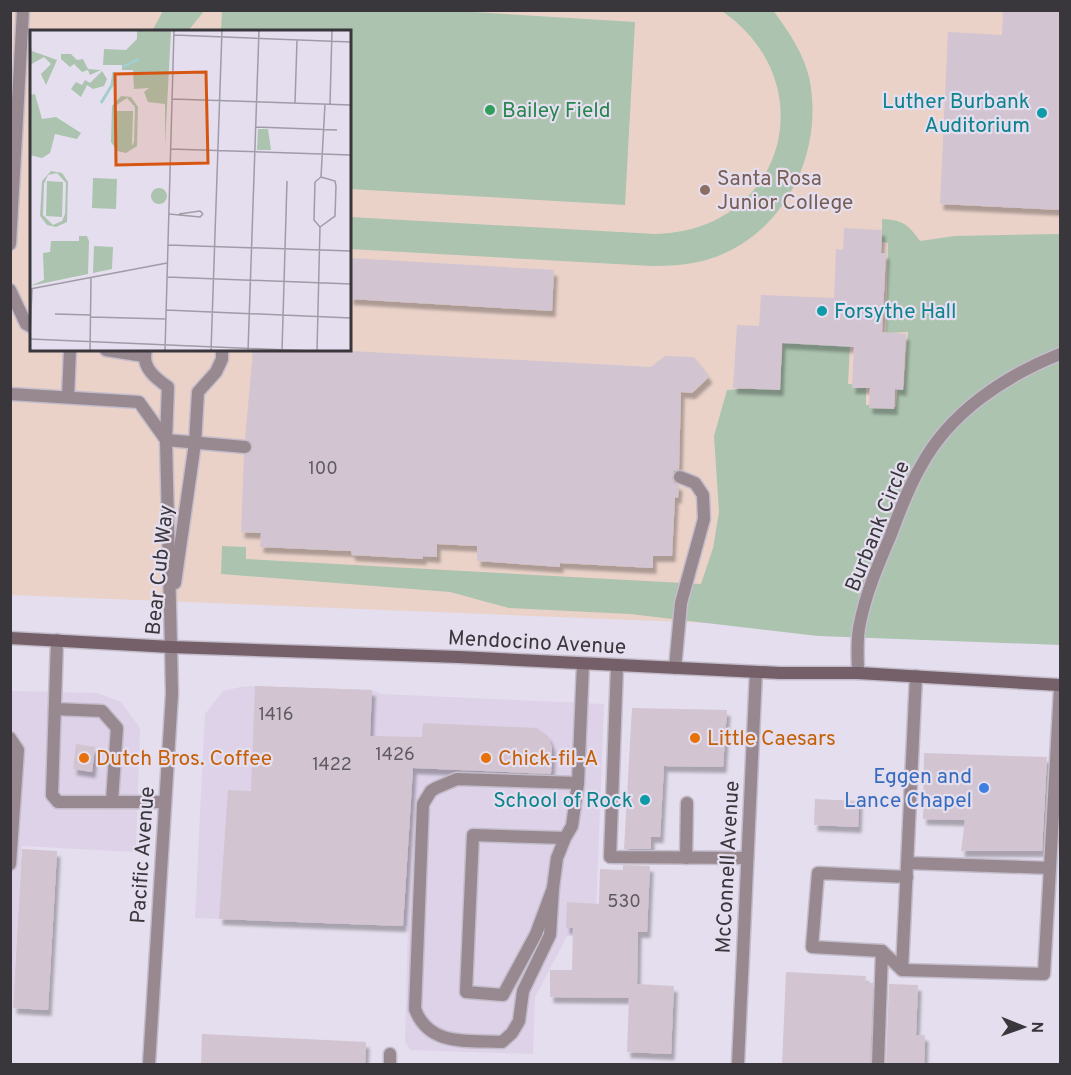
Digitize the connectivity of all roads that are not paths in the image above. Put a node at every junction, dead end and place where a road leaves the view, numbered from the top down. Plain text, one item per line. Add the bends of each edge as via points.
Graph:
1 (23, 10) edge
2 (10, 244) edge
3 (10, 290) edge
4 (30, 326) edge
5 (70, 351) edge
6 (119, 351) edge
7 (222, 351) edge
8 (145, 353) edge
9 (1060, 354) edge
10 (10, 394) edge
11 (68, 397) junction
12 (166, 440) junction
13 (195, 443) junction
14 (245, 447) dead end
15 (680, 477) dead end
16 (10, 638) edge
17 (57, 640) junction
18 (171, 647) junction
19 (583, 664) junction
20 (617, 666) junction
21 (675, 668) junction
22 (756, 672) junction
23 (858, 673) junction
24 (916, 676) junction
25 (1060, 685) edge
26 (1060, 689) edge
27 (55, 709) junction
28 (10, 738) edge
29 (578, 783) junction
30 (112, 801) junction
31 (165, 802) junction
32 (687, 803) dead end
33 (565, 838) junction
34 (686, 858) junction
35 (747, 858) junction
36 (908, 862) junction
37 (10, 864) edge
38 (1050, 868) junction
39 (907, 877) junction
40 (553, 888) junction
41 (882, 951) junction
42 (903, 970) junction
43 (149, 1065) edge
44 (738, 1065) edge
45 (878, 1065) edge

1 - 2 street
3 - 4 street
5 - 11 street
6 - 8 street, Bear Cub Way
7 - 13 street, Bear Cub Way via 216,372 198,392
8 - 12 street, Bear Cub Way via 148,369 168,387
9 - 23 street, Burbank Circle via 1000,383 981,398 921,464 859,624
10 - 11 street
11 - 12 street via 140,402
12 - 13 street
12 - 18 street, Bear Cub Way
13 - 14 street
13 - 18 street, Bear Cub Way via 173,595
15 - 21 street via 695,483 703,495 704,519 681,603
16 - 17 main road, Mendocino Avenue
17 - 18 main road, Mendocino Avenue
17 - 27 street
18 - 19 main road, Mendocino Avenue
18 - 31 street, Pacific Avenue
19 - 20 main road, Mendocino Avenue
19 - 29 street
20 - 21 main road, Mendocino Avenue
20 - 34 street via 610,857
21 - 22 main road, Mendocino Avenue
22 - 23 main road, Mendocino Avenue
22 - 35 street, McConnell Avenue
23 - 24 main road, Mendocino Avenue
24 - 25 main road, Mendocino Avenue
24 - 36 street
26 - 38 street
27 - 30 street via 102,711 117,728
27 - 30 street via 52,795 58,802
28 - 37 street via 18,750
29 - 33 street via 572,826
29 - 40 street via 457,779 431,791 423,804 416,1009 433,1034 502,1042 512,1033 519,1021 523,991 550,935
30 - 31 street
31 - 43 street, Pacific Avenue
32 - 34 street
33 - 40 street via 557,858
33 - 40 street via 473,835 465,992 503,995 536,934
34 - 35 street
35 - 44 street, McConnell Avenue
36 - 38 street
36 - 39 street
38 - 42 street via 1044,974
39 - 41 street via 818,873 812,947
39 - 42 street
41 - 42 street
41 - 45 street

